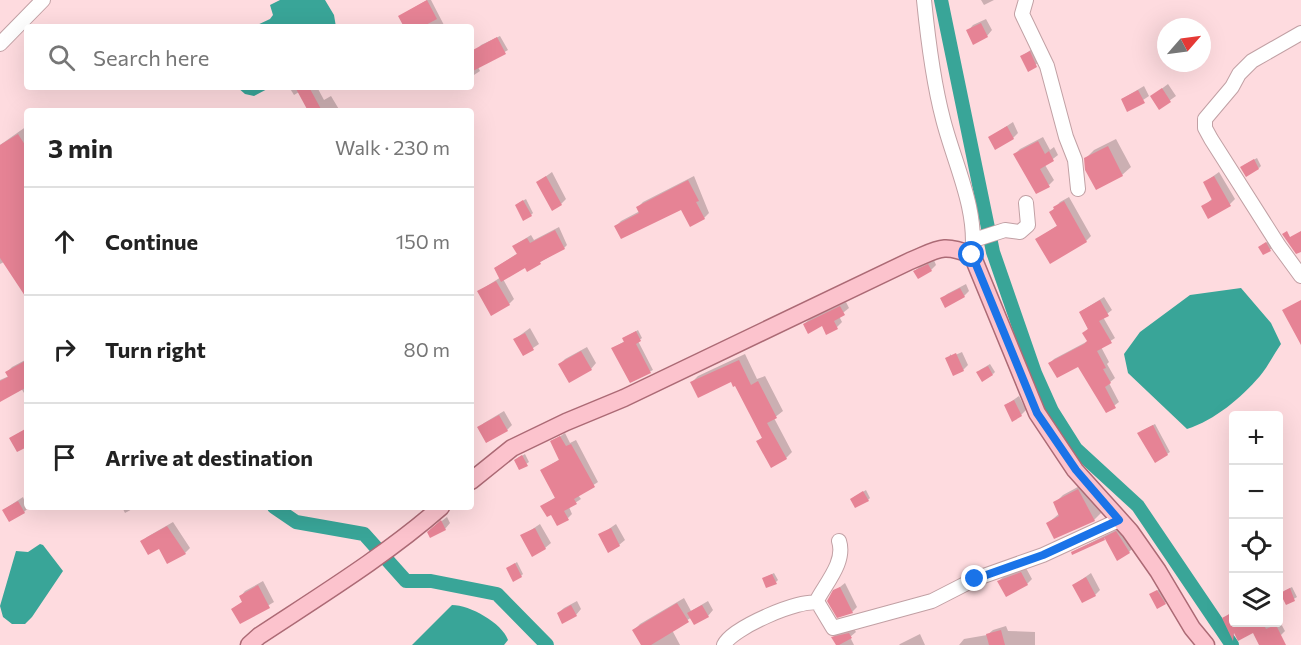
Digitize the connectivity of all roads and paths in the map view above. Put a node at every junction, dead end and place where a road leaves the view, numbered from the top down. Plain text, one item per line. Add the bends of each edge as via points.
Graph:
1 (43, 0) edge
2 (924, 0) edge
3 (1026, 0) edge
4 (1301, 33) edge
5 (0, 44) edge
6 (1078, 189) dead end
7 (1026, 203) dead end
8 (976, 244) junction
9 (1301, 276) edge
10 (474, 479) edge
11 (437, 510) edge
12 (1119, 520) junction
13 (839, 541) dead end
14 (816, 602) junction
15 (249, 645) edge
16 (724, 645) edge
17 (1206, 645) edge

1 - 5 street
2 - 8 street via 943,119
3 - 6 street via 1022,14 1047,66 1075,160
4 - 9 street via 1252,61 1204,123 1211,140
7 - 8 street via 1028,225 1024,230 1005,230
8 - 10 main road via 940,249 910,261 634,394 512,448
8 - 12 main road via 1037,413 1076,470
11 - 15 main road via 391,547
12 - 14 street via 1043,555 975,579 932,601 832,628
12 - 17 main road
13 - 14 street via 836,568
14 - 16 street via 753,622

